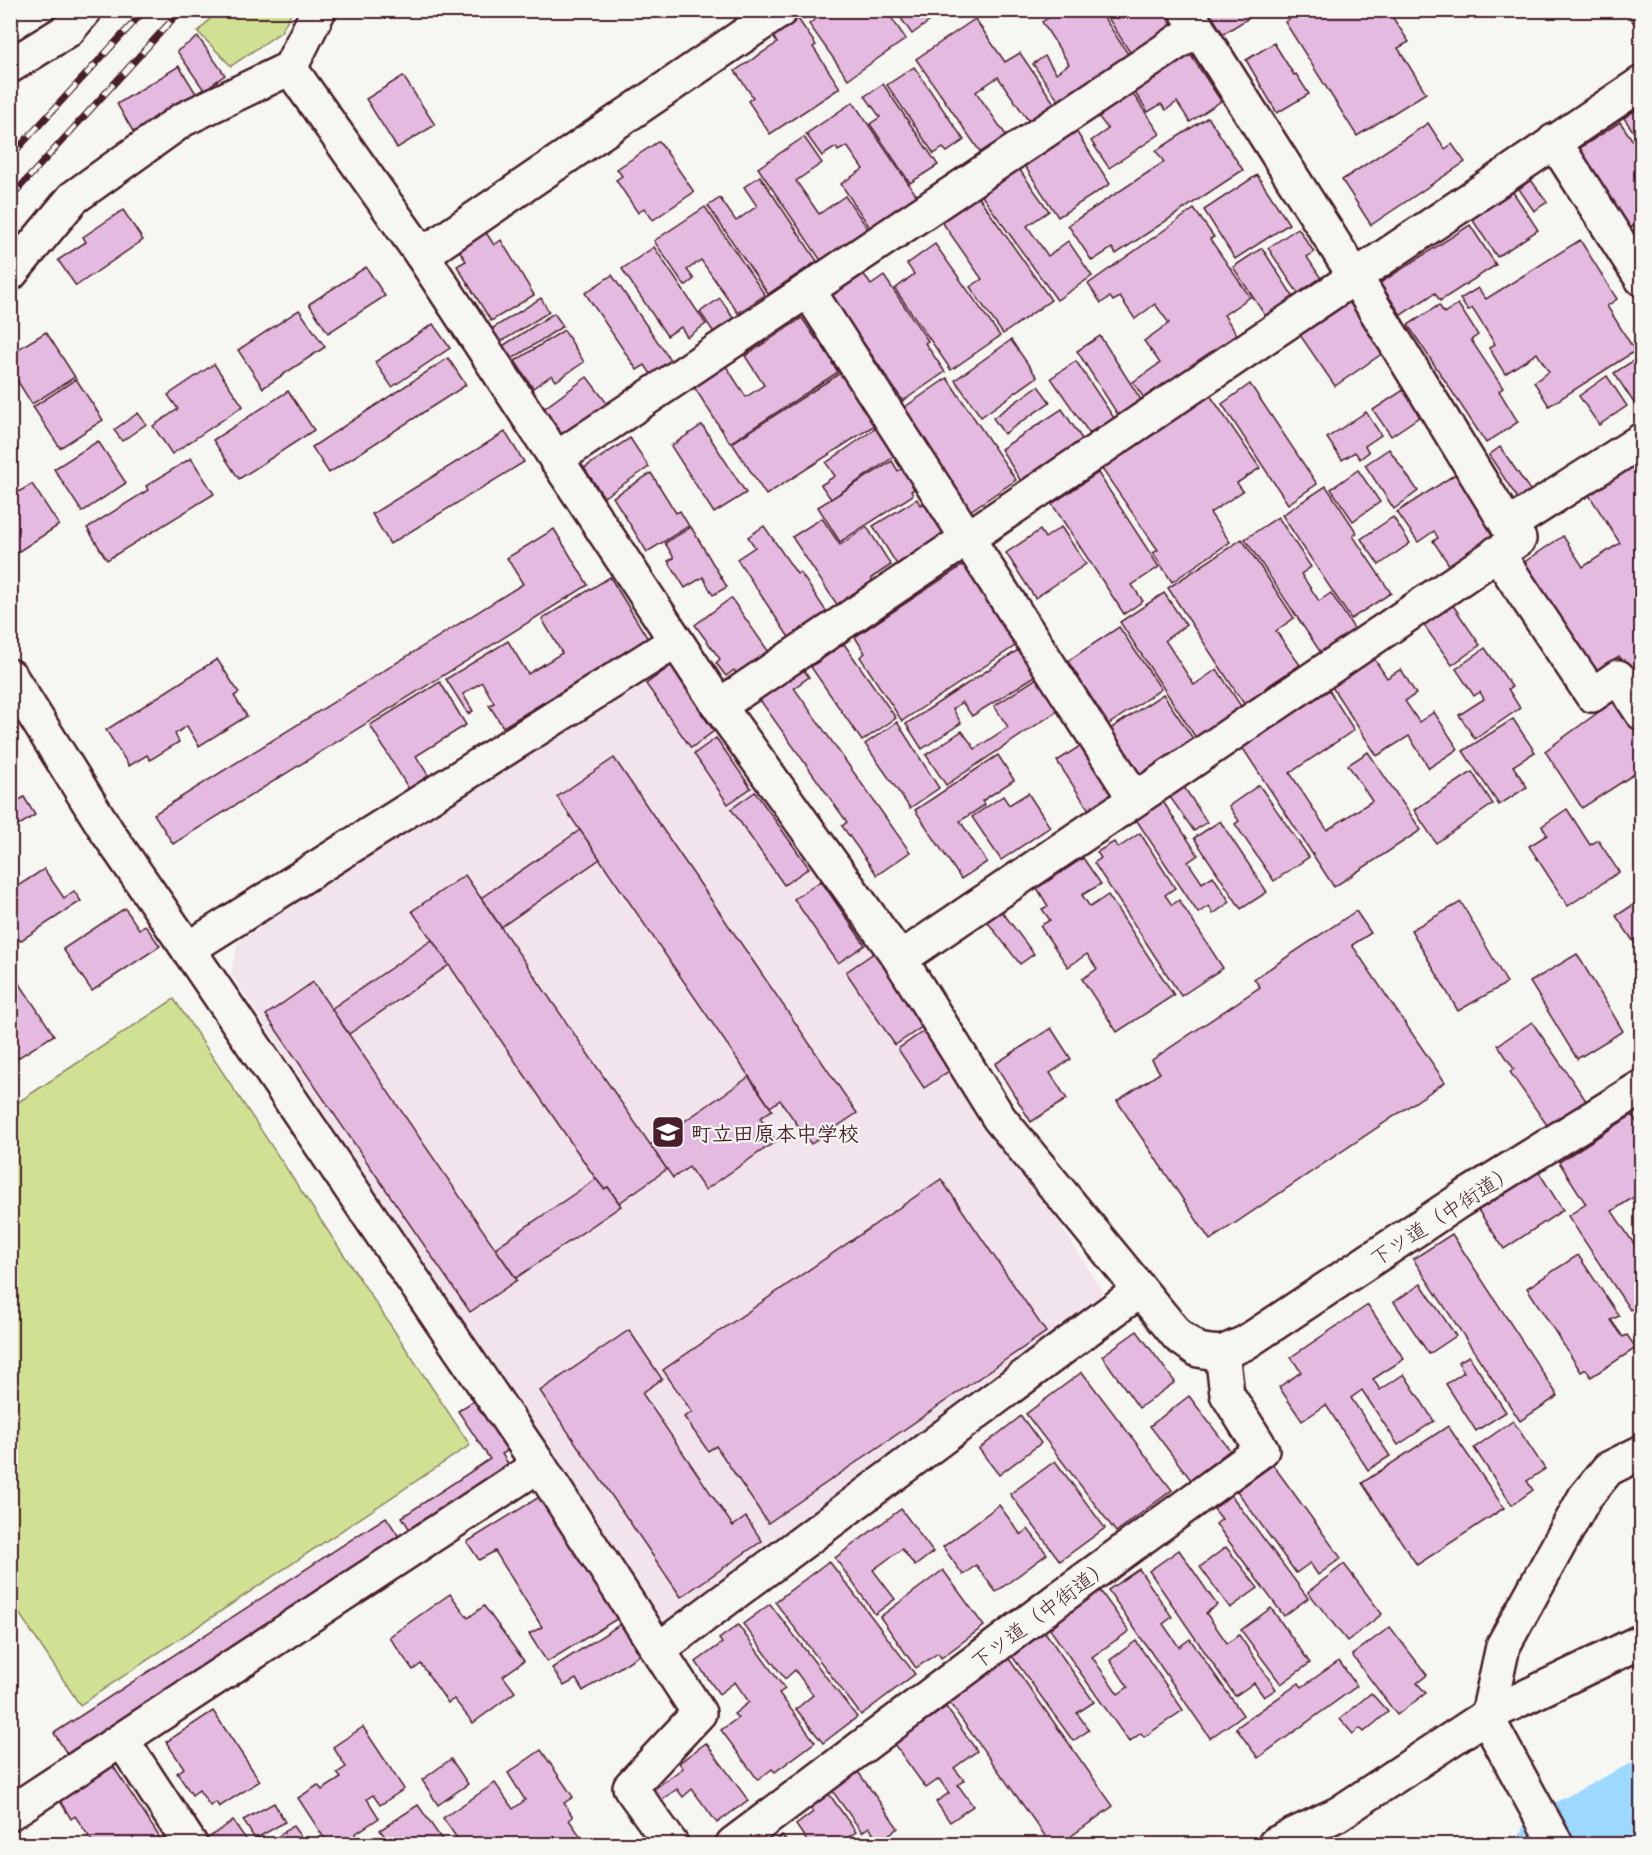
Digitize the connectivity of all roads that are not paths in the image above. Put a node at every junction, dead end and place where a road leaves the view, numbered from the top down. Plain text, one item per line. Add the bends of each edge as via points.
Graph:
1 (85, 10) edge
2 (319, 10) edge
3 (781, 10) edge
4 (1191, 20) edge
5 (10, 66) edge
6 (290, 68) junction
7 (1641, 83) edge
8 (1554, 141) junction
9 (422, 255) junction
10 (10, 274) edge
11 (1354, 275) junction
12 (1641, 279) edge
13 (808, 290) junction
14 (1641, 440) edge
15 (556, 459) junction
16 (966, 538) junction
17 (1503, 540) junction
18 (676, 640) junction
19 (10, 676) edge
20 (719, 706) junction
21 (1641, 713) edge
22 (1135, 799) junction
23 (188, 949) junction
24 (900, 959) junction
25 (1641, 1087) edge
26 (1139, 1291) junction
27 (1234, 1348) junction
28 (1641, 1452) edge
29 (539, 1465) junction
30 (1641, 1641) edge
31 (658, 1650) junction
32 (1490, 1722) junction
33 (122, 1740) junction
34 (10, 1813) edge
35 (190, 1845) edge
36 (671, 1845) edge
37 (734, 1845) edge
38 (1275, 1845) edge
39 (1556, 1845) edge

1 - 5 street via 68,30
2 - 6 street
3 - 9 street
4 - 11 street
4 - 13 street
6 - 9 street
6 - 10 street via 182,120 73,198
7 - 8 street
8 - 11 street
8 - 12 street
9 - 15 street
11 - 16 street
11 - 17 street
13 - 15 street
13 - 16 street
14 - 17 street
15 - 18 street
16 - 20 street
16 - 22 street
17 - 21 street via 1592,694 1618,677
17 - 22 street
18 - 20 street
18 - 23 street
19 - 23 street via 108,833
20 - 24 street
22 - 24 street
23 - 29 street
24 - 26 street via 999,1118
25 - 27 street, 下ツ道（中街道）
26 - 27 street via 1187,1344 1198,1350
26 - 31 street
27 - 37 street, 下ツ道（中街道） via 1227,1394 1262,1450
28 - 32 street via 1608,1469 1585,1497 1503,1646
29 - 31 street
29 - 33 street
30 - 32 street
31 - 36 street via 699,1713 630,1787
32 - 38 street via 1338,1814
32 - 39 street
33 - 34 street
33 - 35 street

